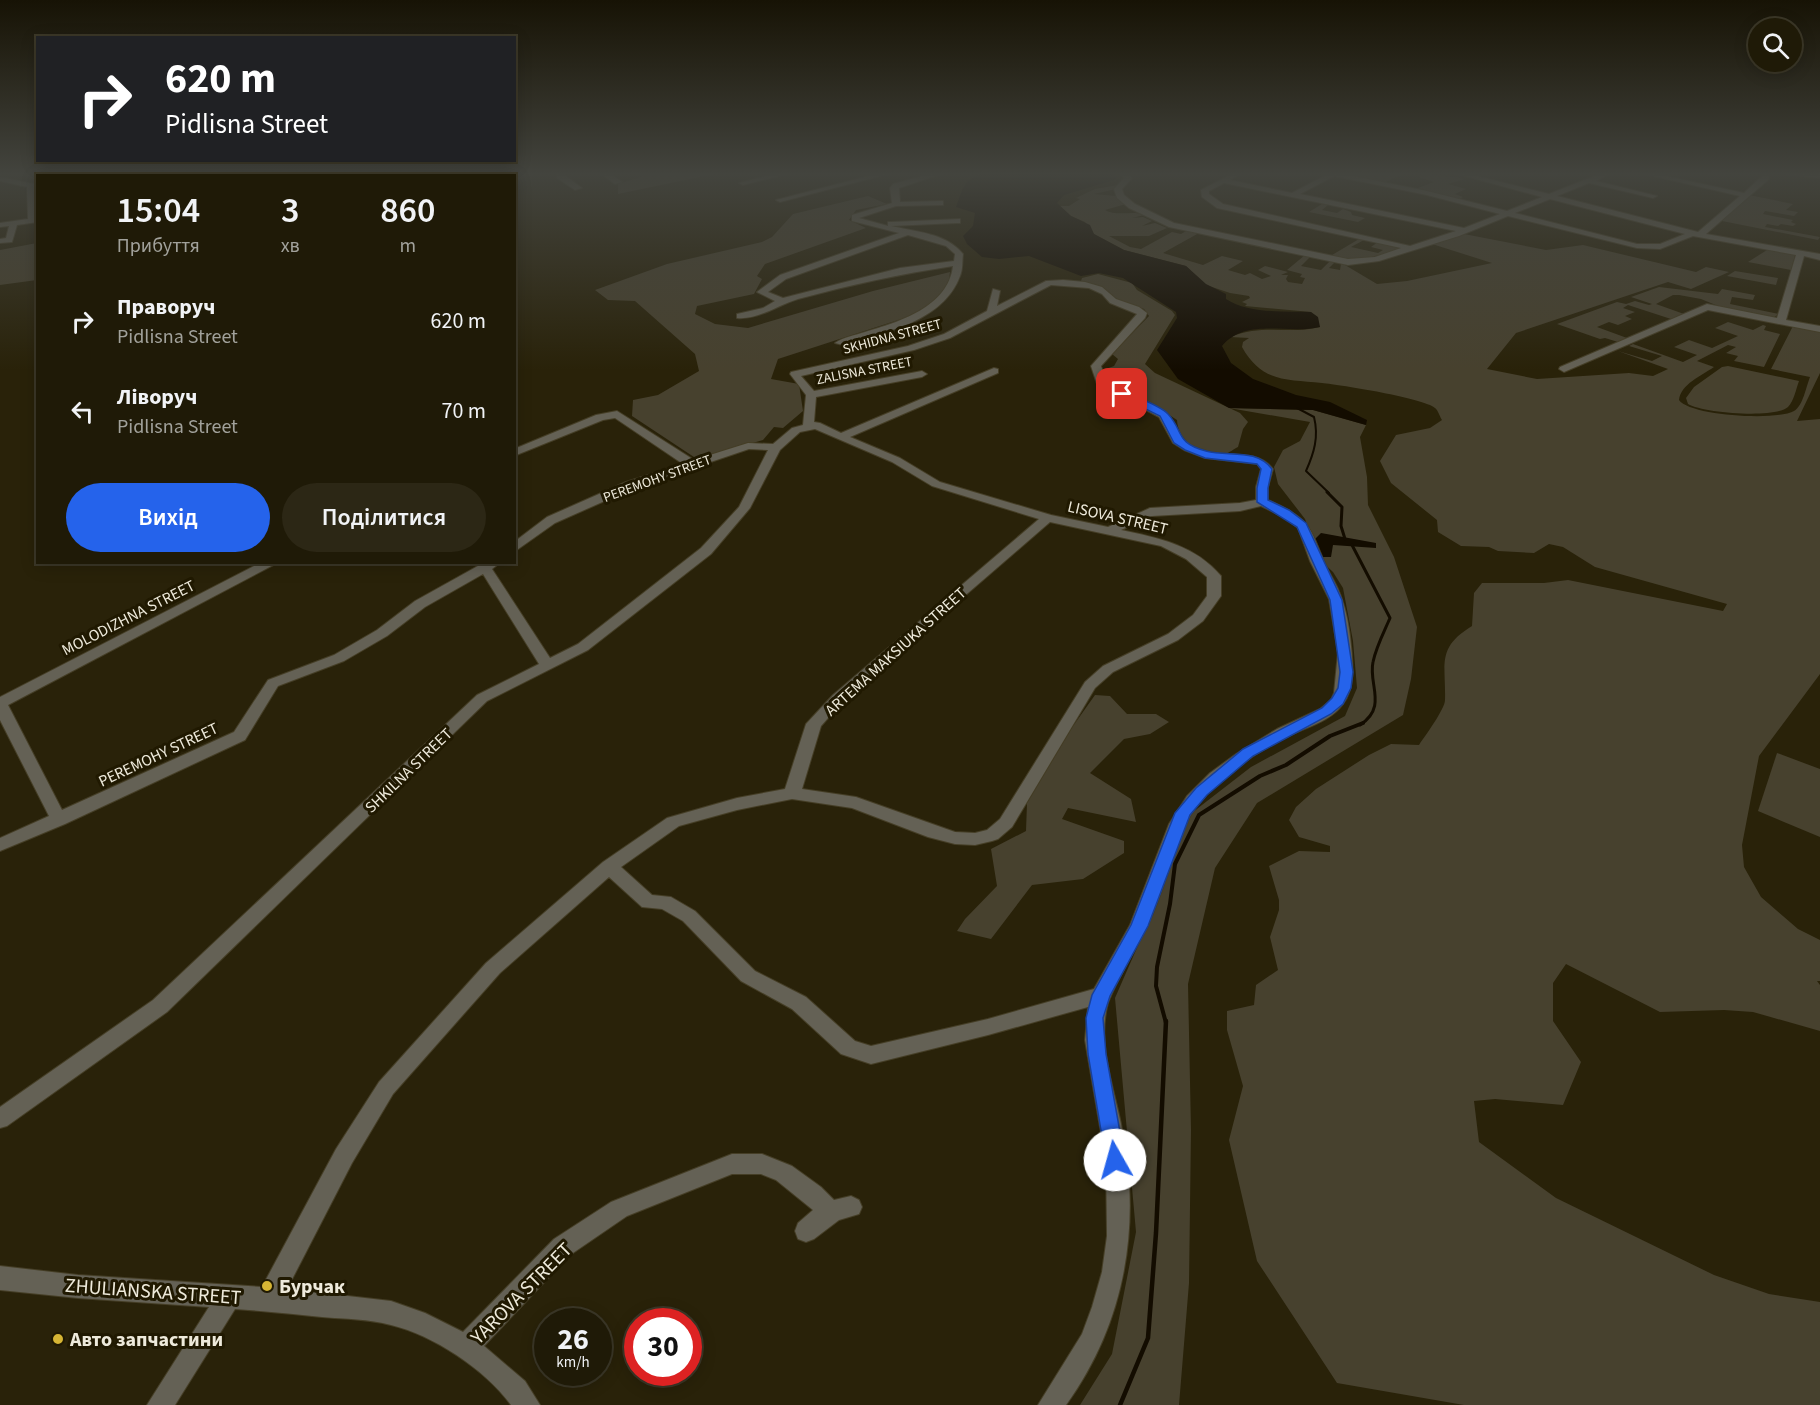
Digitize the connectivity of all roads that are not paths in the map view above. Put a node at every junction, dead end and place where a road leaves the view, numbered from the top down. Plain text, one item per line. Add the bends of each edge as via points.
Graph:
1 (890, 239) edge
2 (936, 239) edge
3 (1234, 239) edge
4 (1368, 239) edge
5 (1438, 239) edge
6 (1611, 239) edge
7 (1685, 239) edge
8 (1720, 239) edge
9 (1820, 246) edge
10 (1411, 248) junction
11 (1800, 254) junction
12 (1816, 257) edge
13 (959, 264) junction
14 (996, 291) dead end
15 (782, 301) junction
16 (991, 315) junction
17 (740, 316) dead end
18 (1781, 321) junction
19 (1820, 329) edge
20 (864, 359) junction
21 (1564, 369) dead end
22 (994, 371) dead end
23 (922, 374) dead end
24 (811, 395) junction
25 (808, 425) junction
26 (841, 437) junction
27 (775, 448) junction
28 (516, 452) edge
29 (693, 465) junction
30 (1262, 502) junction
31 (1048, 518) junction
32 (1109, 531) junction
33 (516, 546) edge
34 (269, 564) edge
35 (490, 566) edge
36 (547, 665) junction
37 (0, 704) edge
38 (792, 793) junction
39 (59, 820) junction
40 (0, 845) edge
41 (609, 867) junction
42 (1101, 995) junction
43 (0, 1119) edge
44 (806, 1231) dead end
45 (0, 1278) edge
46 (229, 1297) junction
47 (269, 1299) junction
48 (466, 1347) junction
49 (160, 1405) edge
50 (526, 1405) edge
51 (1052, 1405) edge

1 - 15 street via 783,277 761,292
2 - 13 street via 959,254
3 - 10 street via 1342,262 1369,260
4 - 10 street
5 - 10 street
6 - 7 street via 1649,248 1666,247
8 - 11 street
9 - 12 street
11 - 12 street
11 - 18 street
13 - 15 street via 900,271
13 - 20 street via 952,288 925,313 840,343
14 - 16 street
15 - 17 street via 766,310
16 - 20 street, SKHIDNA STREET via 947,336
16 - 30 street, SKHIDNA STREET via 1049,283 1062,281 1104,292 1112,301 1135,308 1142,316 1096,366 1102,384 1164,415 1177,441 1188,448 1205,455 1261,462 1267,469
18 - 19 street
18 - 21 street via 1707,307
20 - 24 street, SKHIDNA STREET via 795,374
22 - 26 street
23 - 24 street, ZALISNA STREET
24 - 25 street
25 - 26 street, LISOVA STREET
25 - 27 street, SHKILNA STREET
26 - 31 street, LISOVA STREET via 896,460 936,484
27 - 29 street, PEREMOHY STREET via 748,446
27 - 36 street, SHKILNA STREET via 744,508 706,551 584,648
28 - 29 street via 600,417 617,414
29 - 33 street, PEREMOHY STREET via 630,485 551,520
30 - 32 street via 1240,507 1150,512
30 - 42 street via 1302,525 1308,536 1336,600 1346,672 1344,688 1338,701 1326,711 1248,753 1201,791 1183,813 1139,926
31 - 32 street, LISOVA STREET
31 - 38 street, ARTEMA MAKSIUKA STREET via 830,706 814,724
32 - 38 street, LISOVA STREET via 1165,543 1191,556 1214,576 1214,596 1198,618 1173,637 1108,669 1090,685 1000,831 986,839 963,840 856,802
34 - 37 street, MOLODIZHNA STREET
35 - 36 street
35 - 39 street, PEREMOHY STREET via 420,604 382,633 339,658 273,683 240,735
36 - 43 street, SHKILNA STREET via 482,698 160,1006
37 - 39 street
38 - 41 street via 674,822
39 - 40 street, PEREMOHY STREET
41 - 42 street via 648,902 665,902 689,916 748,976 799,1003 848,1048 871,1054
41 - 47 street via 493,968 386,1088
42 - 51 street via 1095,1018 1097,1054 1113,1137 1120,1233 1115,1273 1103,1313 1085,1354
44 - 48 street, YAROVA STREET via 840,1210 784,1173 762,1164 732,1164 619,1209 562,1247
45 - 46 street, ZHULIANSKA STREET
46 - 47 street, ZHULIANSKA STREET
46 - 49 street
47 - 48 street, ZHULIANSKA STREET via 397,1314
48 - 50 street, ZHULIANSKA STREET via 515,1387

